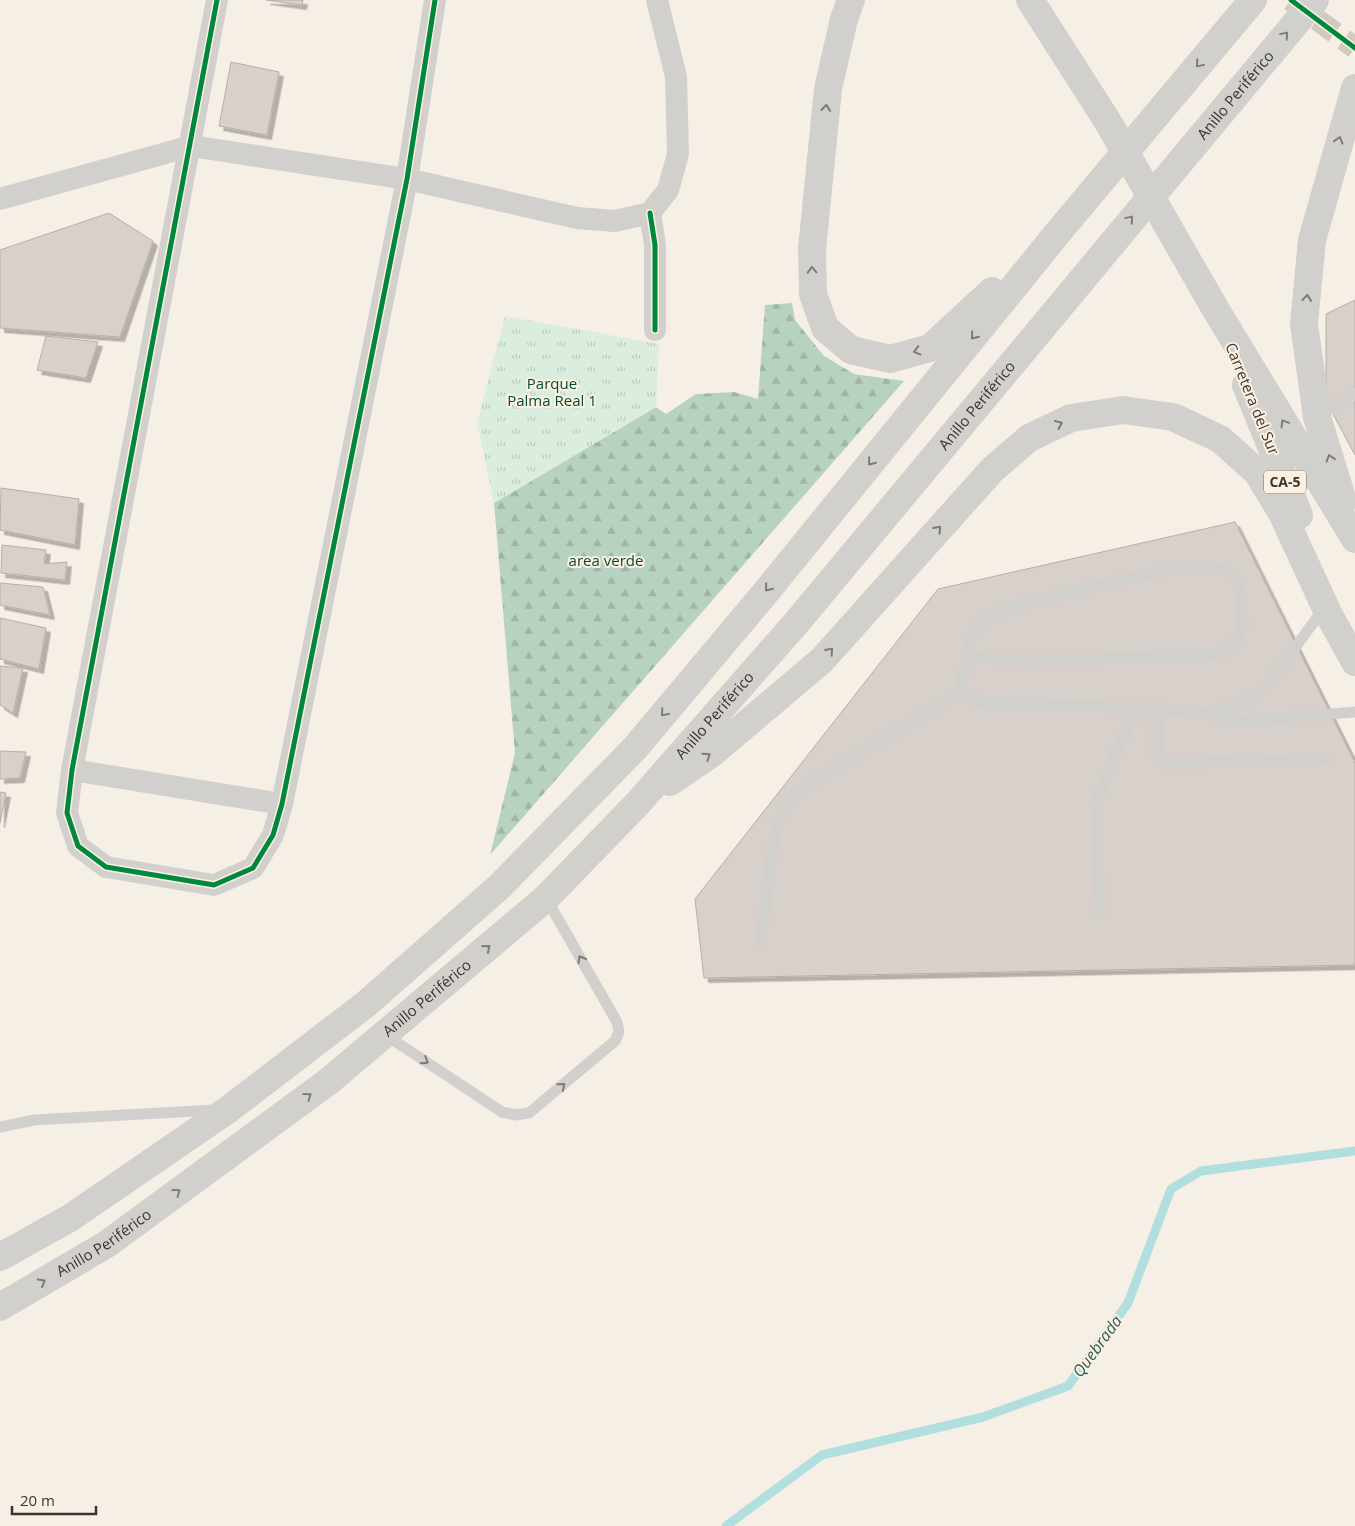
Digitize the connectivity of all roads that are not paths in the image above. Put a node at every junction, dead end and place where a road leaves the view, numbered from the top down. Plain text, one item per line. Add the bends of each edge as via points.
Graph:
1 (216, 0) edge
2 (435, 0) edge
3 (657, 0) edge
4 (851, 0) edge
5 (1013, 0) edge
6 (1030, 0) edge
7 (1242, 0) edge
8 (1253, 0) edge
9 (1314, 0) edge
10 (1050, 30) junction
11 (1224, 34) junction
12 (1355, 88) edge
13 (190, 146) junction
14 (407, 179) junction
15 (0, 199) edge
16 (650, 213) junction
17 (1060, 230) junction
18 (1216, 310) junction
19 (655, 330) dead end
20 (1354, 396) edge
21 (1317, 416) junction
22 (1355, 539) edge
23 (1325, 606) junction
24 (1355, 654) edge
25 (967, 657) junction
26 (1355, 662) edge
27 (961, 692) junction
28 (1136, 708) junction
29 (1157, 708) junction
30 (1355, 712) edge
31 (1206, 714) junction
32 (1324, 759) dead end
33 (72, 770) junction
34 (282, 804) junction
35 (638, 804) junction
36 (546, 898) junction
37 (1100, 913) dead end
38 (761, 940) dead end
39 (384, 1034) junction
40 (229, 1109) junction
41 (0, 1127) edge
42 (0, 1257) edge
43 (0, 1307) edge

1 - 13 street
2 - 14 street
3 - 16 street via 676,77 678,154 668,190
17 -> 4 highway via 930,348 890,359 851,350 825,328 813,294 812,249 828,89
5 - 10 highway
6 - 10 highway, Carretera del Sur / CA-5
7 - 11 highway
8 - 11 highway
35 -> 9 highway, Anillo Periférico via 797,622
10 - 18 highway, Carretera del Sur / CA-5 via 1128,156
11 -> 17 highway
21 -> 12 highway via 1304,324 1312,240
13 - 14 street
13 - 15 street
13 - 33 street
14 - 16 street via 576,218 615,221
14 - 34 street
16 - 19 street via 656,254
17 -> 40 highway via 635,748 499,887 366,1004
22 -> 18 highway, Carretera del Sur / CA-5
18 - 24 highway, Carretera del Sur / CA-5
20 - 21 lane
22 -> 21 highway
23 - 26 highway
23 - 31 lane via 1270,682 1252,698
35 -> 23 highway via 711,754 822,660 992,470 1029,438 1071,418 1132,411 1173,417 1220,439 1257,472 1277,504
25 - 25 lane via 970,638 980,622 1003,609 1173,568 1223,569 1234,576 1240,589 1244,625 1236,642 1227,650 1209,655 1029,662
25 - 27 lane
27 - 28 lane via 981,703
27 - 38 lane via 824,774 797,794 782,813 773,841
28 - 29 lane
28 - 37 lane via 1096,801
29 - 31 lane
29 - 32 lane via 1157,757 1168,766
30 - 31 lane via 1238,722
33 - 34 street
33 - 34 street via 67,813 78,846 106,867 214,885 253,868 273,835
35 - 36 highway, Anillo Periférico
39 -> 36 highway, Anillo Periférico
39 -> 36 lane via 502,1112 516,1115 529,1113 608,1047 619,1032 617,1022
43 -> 39 highway, Anillo Periférico via 107,1244 329,1081
40 - 41 lane via 34,1120
40 - 42 highway via 70,1218

